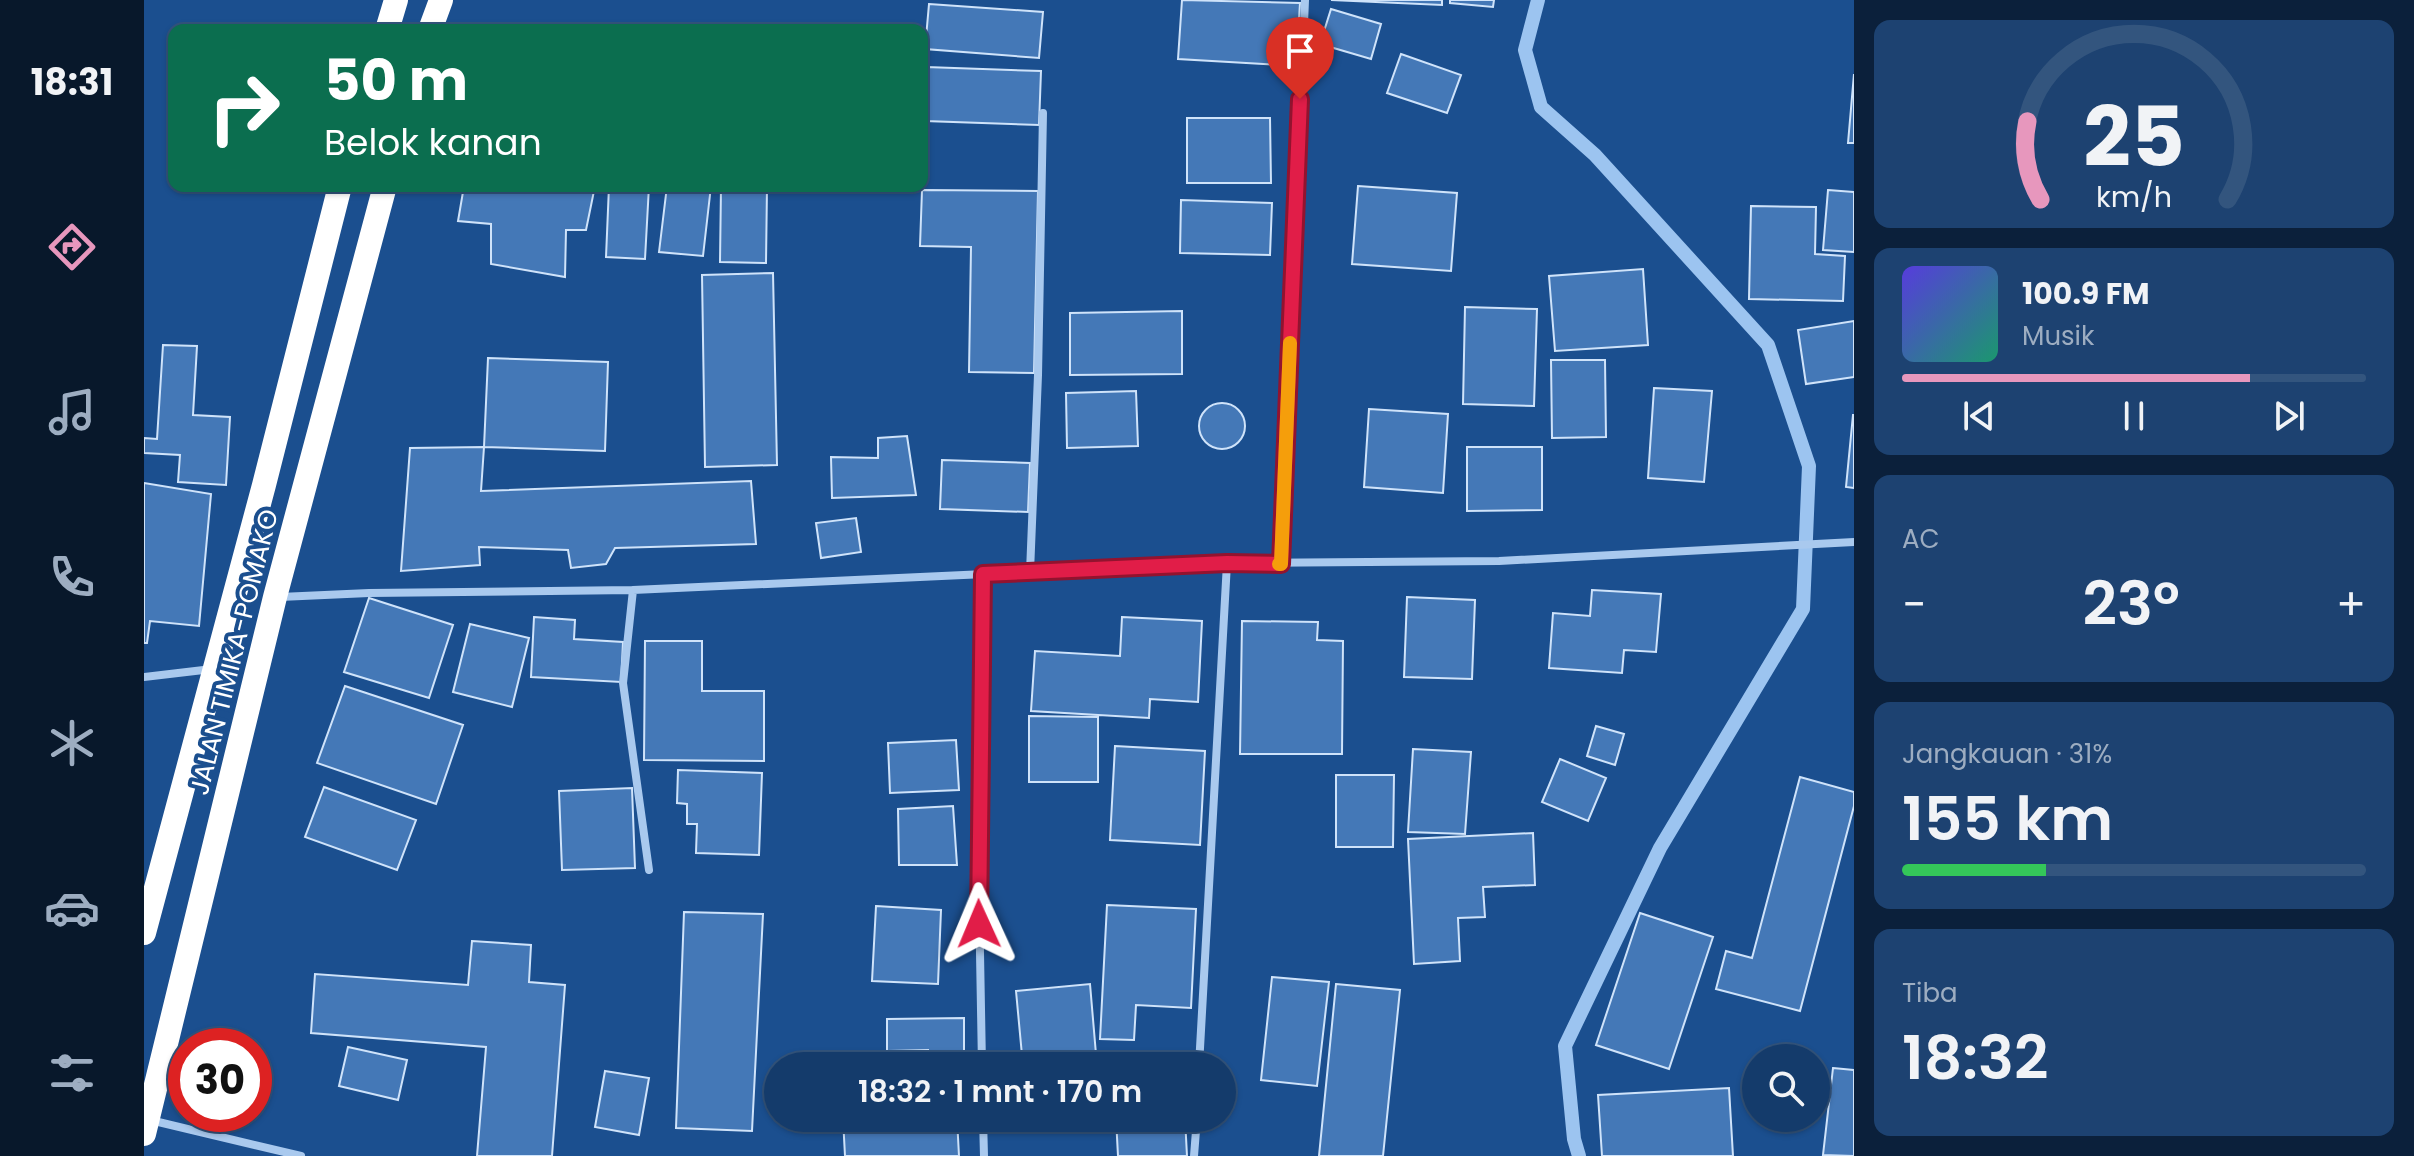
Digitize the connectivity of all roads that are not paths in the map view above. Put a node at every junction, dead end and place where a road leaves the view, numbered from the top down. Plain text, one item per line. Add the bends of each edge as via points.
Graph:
1 (396, 0) edge
2 (441, 0) edge
3 (1305, 0) edge
4 (389, 24) edge
5 (432, 24) edge
6 (1043, 113) dead end
7 (338, 192) edge
8 (383, 192) edge
9 (1854, 542) edge
10 (1227, 563) junction
11 (1281, 564) junction
12 (1030, 572) junction
13 (983, 574) junction
14 (633, 590) junction
15 (275, 597) junction
16 (213, 669) junction
17 (144, 677) edge
18 (649, 870) dead end
19 (144, 933) edge
20 (982, 1052) edge
21 (1200, 1052) edge
22 (146, 1126) edge
23 (983, 1132) edge
24 (1196, 1132) edge
25 (301, 1156) edge
26 (984, 1156) edge
27 (1194, 1156) edge

1 - 4 highway
2 - 5 highway
3 - 11 street
6 - 12 street
7 - 16 highway, JALAN TIMIKA-POMAKO
8 - 15 highway, JALAN TIMIKA-POMAKO
9 - 11 street via 1499,561
10 - 11 street
10 - 12 street
10 - 21 street
12 - 13 street
13 - 14 street
13 - 20 street
14 - 15 street
14 - 18 street via 623,683
15 - 22 highway, JALAN TIMIKA-POMAKO
16 - 17 street
16 - 19 highway, JALAN TIMIKA-POMAKO
22 - 25 street
23 - 26 street
24 - 27 street

